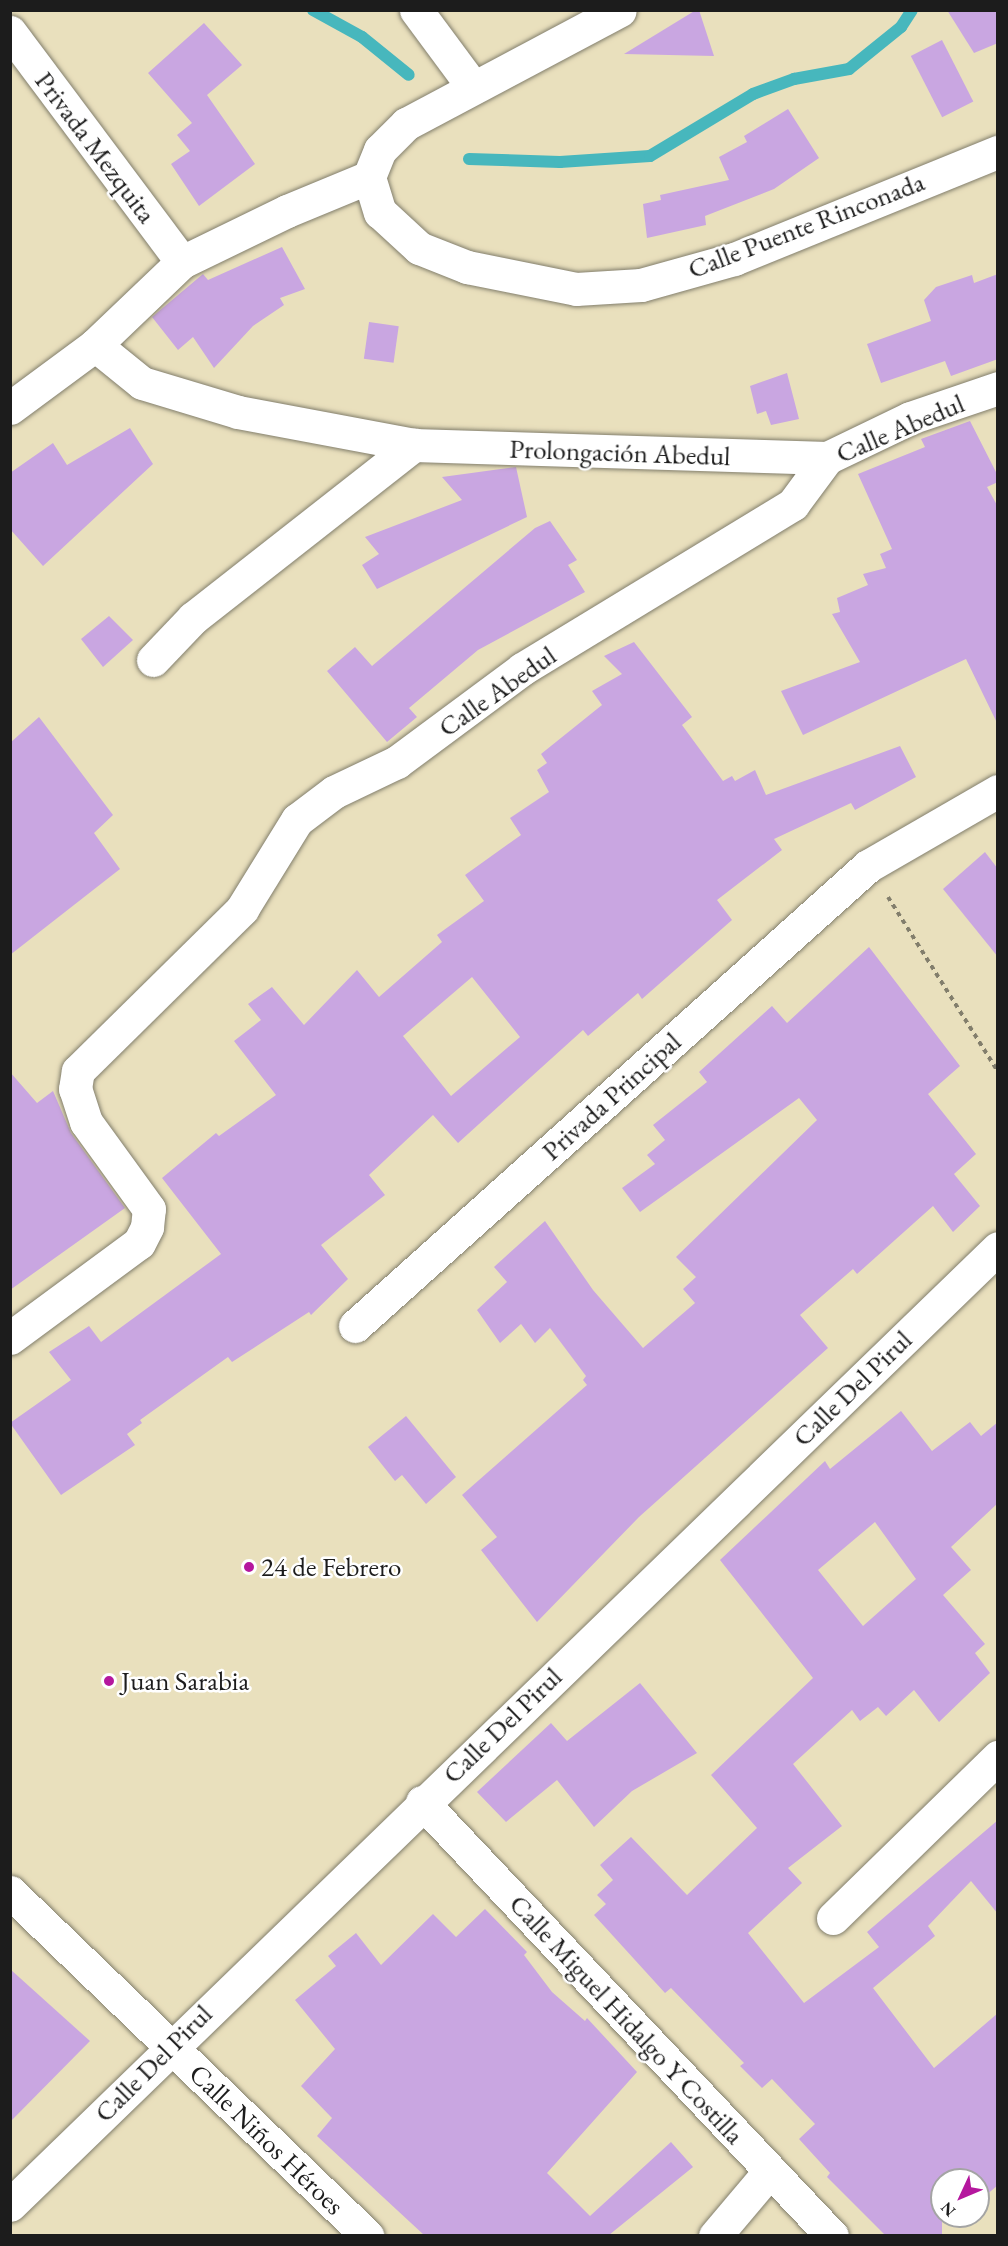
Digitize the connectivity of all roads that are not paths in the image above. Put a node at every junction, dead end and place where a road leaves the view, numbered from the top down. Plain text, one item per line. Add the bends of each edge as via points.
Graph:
1 (416, 10) edge
2 (620, 10) edge
3 (10, 32) edge
4 (473, 87) junction
5 (998, 152) edge
6 (369, 177) junction
7 (182, 262) junction
8 (95, 345) junction
9 (998, 388) edge
10 (10, 408) edge
11 (414, 445) junction
12 (827, 458) junction
13 (153, 660) dead end
14 (998, 790) edge
15 (998, 1248) edge
16 (355, 1326) dead end
17 (10, 1338) edge
18 (998, 1757) edge
19 (422, 1802) junction
20 (10, 1892) edge
21 (833, 1918) dead end
22 (170, 2046) junction
23 (770, 2170) junction
24 (10, 2205) edge
25 (368, 2235) edge
26 (715, 2235) edge
27 (832, 2235) edge

1 - 4 street
2 - 4 street
3 - 7 street, Privada Mezquita
4 - 6 street via 406,124 380,150
5 - 6 street, Calle Puente Rinconada via 734,259 641,285 576,289 467,267 419,248 380,212
6 - 7 street
7 - 8 street
8 - 10 street
8 - 11 street, Prolongación Abedul via 142,383 238,412
9 - 12 street, Calle Abedul via 910,418
11 - 12 street, Prolongación Abedul
11 - 13 street via 194,618
12 - 17 street, Calle Abedul via 793,504 522,669 397,762 334,792 297,820 242,909 78,1071 75,1089 86,1122 149,1209 147,1227 139,1244
14 - 16 street, Privada Principal via 868,866
15 - 19 street, Calle Del Pirul
18 - 21 street
19 - 22 street, Calle Del Pirul
19 - 23 street, Calle Miguel Hidalgo Y Costilla
20 - 22 street, Calle Niños Héroes
22 - 24 street, Calle Del Pirul
22 - 25 street, Calle Niños Héroes
23 - 26 street
23 - 27 street, Calle Miguel Hidalgo Y Costilla

